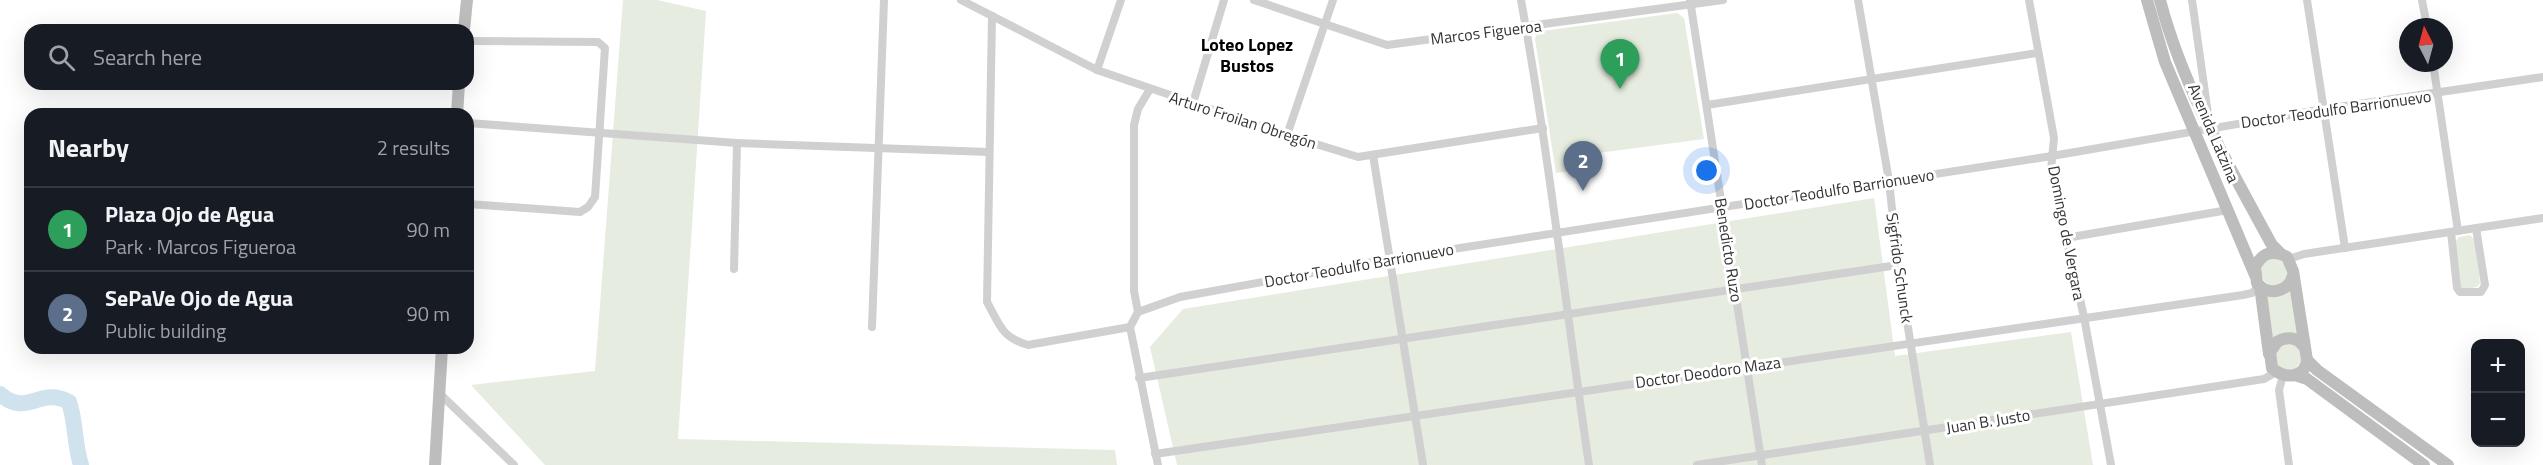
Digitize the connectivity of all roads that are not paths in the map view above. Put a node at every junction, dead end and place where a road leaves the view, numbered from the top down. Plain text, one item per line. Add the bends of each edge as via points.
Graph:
1 (467, 0) edge
2 (884, 0) edge
3 (961, 0) edge
4 (1121, 0) edge
5 (1224, 0) edge
6 (1254, 0) edge
7 (1333, 0) edge
8 (1521, 0) edge
9 (1723, 0) edge
10 (1858, 0) edge
11 (2029, 0) edge
12 (2147, 0) edge
13 (2160, 0) edge
14 (2192, 0) edge
15 (2307, 0) edge
16 (2422, 0) edge
17 (1690, 2) edge
18 (992, 16) junction
19 (2425, 18) edge
20 (1325, 23) junction
21 (465, 24) edge
22 (1526, 27) junction
23 (474, 41) edge
24 (2037, 53) junction
25 (1097, 70) junction
26 (2434, 72) edge
27 (2543, 77) edge
28 (1870, 80) junction
29 (1150, 89) junction
30 (459, 90) edge
31 (2438, 94) junction
32 (1193, 103) junction
33 (1707, 105) junction
34 (457, 108) edge
35 (2324, 109) junction
36 (474, 123) edge
37 (1542, 128) junction
38 (2209, 128) junction
39 (598, 131) junction
40 (2196, 132) junction
41 (1287, 135) junction
42 (737, 143) junction
43 (878, 148) junction
44 (989, 152) junction
45 (1373, 155) junction
46 (2052, 156) junction
47 (1889, 181) junction
48 (474, 204) edge
49 (1723, 207) junction
50 (2228, 210) junction
51 (2543, 218) edge
52 (2476, 228) junction
53 (2455, 231) junction
54 (1558, 232) junction
55 (2066, 238) junction
56 (2345, 248) junction
57 (2285, 257) junction
58 (1389, 258) junction
59 (1898, 265) junction
60 (734, 269) dead end
61 (2293, 275) junction
62 (2258, 283) junction
63 (1735, 289) junction
64 (1138, 312) junction
65 (1566, 314) junction
66 (2084, 317) junction
67 (872, 327) dead end
68 (1130, 327) junction
69 (1404, 338) junction
70 (1910, 342) junction
71 (442, 354) edge
72 (2305, 354) junction
73 (2269, 356) junction
74 (1747, 367) junction
75 (2285, 374) junction
76 (1139, 378) junction
77 (1578, 392) junction
78 (439, 393) junction
79 (2100, 404) junction
80 (1416, 416) junction
81 (1924, 431) junction
82 (1155, 454) junction
83 (1761, 455) junction
84 (435, 465) edge
85 (514, 465) edge
86 (1158, 465) edge
87 (1424, 465) edge
88 (1589, 465) edge
89 (1697, 465) edge
90 (1762, 465) edge
91 (1930, 465) edge
92 (2111, 465) edge
93 (2289, 465) edge
94 (2424, 465) edge
95 (2448, 465) edge

1 - 21 street
2 - 43 street
3 - 18 street, Arturo Froilan Obregón
4 - 25 street
5 - 32 street
6 - 20 street, Marcos Figueroa
7 - 20 street
8 - 22 street
9 - 17 street, Marcos Figueroa
10 - 28 street, Sigfrido Schunck
11 - 24 street, Domingo de Vergara
12 - 40 street, Avenida Latzina via 2165,62
13 - 38 street, Avenida Latzina via 2177,58
14 - 38 street
15 - 35 street
16 - 19 street
17 - 22 street, Marcos Figueroa
17 - 33 street, Benedicto Ruzo
18 - 25 street, Arturo Froilan Obregón
18 - 44 street
20 - 22 street, Marcos Figueroa via 1387,45
20 - 41 street
22 - 37 street
23 - 39 street via 598,42 605,48
24 - 28 street
24 - 46 street, Domingo de Vergara via 2054,138
25 - 29 street, Arturo Froilan Obregón
26 - 31 street
27 - 31 street, Doctor Teodulfo Barrionuevo
28 - 33 street
28 - 47 street, Sigfrido Schunck
29 - 32 street, Arturo Froilan Obregón
29 - 64 street via 1134,125 1134,291
30 - 34 street
31 - 35 street, Doctor Teodulfo Barrionuevo
31 - 53 street
32 - 41 street, Arturo Froilan Obregón
33 - 49 street, Benedicto Ruzo
35 - 38 street, Doctor Teodulfo Barrionuevo
35 - 56 street
36 - 39 street
37 - 45 street, Arturo Froilan Obregón
37 - 54 street
38 - 40 street, Doctor Teodulfo Barrionuevo
38 - 57 street, Avenida Latzina via 2272,245
39 - 42 street
39 - 48 street via 595,197 580,212
40 - 46 street, Doctor Teodulfo Barrionuevo
40 - 50 street, Avenida Latzina
41 - 45 street, Arturo Froilan Obregón via 1358,157
42 - 43 street
42 - 60 street
43 - 44 street
43 - 67 street
44 - 68 street via 987,302 1004,332 1028,345
45 - 58 street
46 - 47 street, Doctor Teodulfo Barrionuevo
46 - 55 street, Domingo de Vergara via 2051,170
47 - 49 street, Doctor Teodulfo Barrionuevo
47 - 59 street, Sigfrido Schunck
49 - 54 street, Doctor Teodulfo Barrionuevo
49 - 63 street, Benedicto Ruzo
50 - 55 street
50 - 62 street, Avenida Latzina
51 - 52 street
52 - 53 street
52 - 53 street via 2485,285 2481,292 2464,294 2457,288
53 - 56 street
54 - 58 street, Doctor Teodulfo Barrionuevo
54 - 65 street
55 - 66 street, Domingo de Vergara
56 - 57 street
57 - 61 street
57 - 62 street via 2272,253 2260,259 2255,267
58 - 64 street, Doctor Teodulfo Barrionuevo via 1180,297
58 - 69 street
59 - 63 street
59 - 70 street, Sigfrido Schunck
61 - 62 street via 2289,285 2281,290 2268,290
61 - 72 street
62 - 66 street, Doctor Deodoro Maza via 2252,292 2243,295
62 - 73 street, Avenida Latzina
63 - 65 street
63 - 74 street, Benedicto Ruzo
64 - 68 street
65 - 69 street
65 - 77 street
66 - 70 street, Doctor Deodoro Maza
66 - 79 street, Domingo de Vergara
68 - 76 street
69 - 76 street
69 - 80 street
70 - 74 street, Doctor Deodoro Maza
70 - 81 street, Sigfrido Schunck
71 - 78 street
72 - 73 street via 2295,339 2283,339 2272,346
72 - 75 street via 2304,370
72 - 95 street via 2317,370
73 - 75 street via 2272,368
74 - 77 street, Doctor Deodoro Maza
74 - 83 street, Benedicto Ruzo
75 - 79 street, Juan B. Justo
75 - 93 street via 2279,390
75 - 94 street via 2307,379
76 - 82 street
77 - 80 street, Doctor Deodoro Maza
77 - 88 street
78 - 84 street
78 - 85 street
79 - 81 street, Juan B. Justo
79 - 92 street, Domingo de Vergara
80 - 82 street, Doctor Deodoro Maza
80 - 87 street
81 - 83 street, Juan B. Justo
81 - 91 street, Sigfrido Schunck
82 - 86 street
83 - 89 street, Juan B. Justo
83 - 90 street, Benedicto Ruzo

